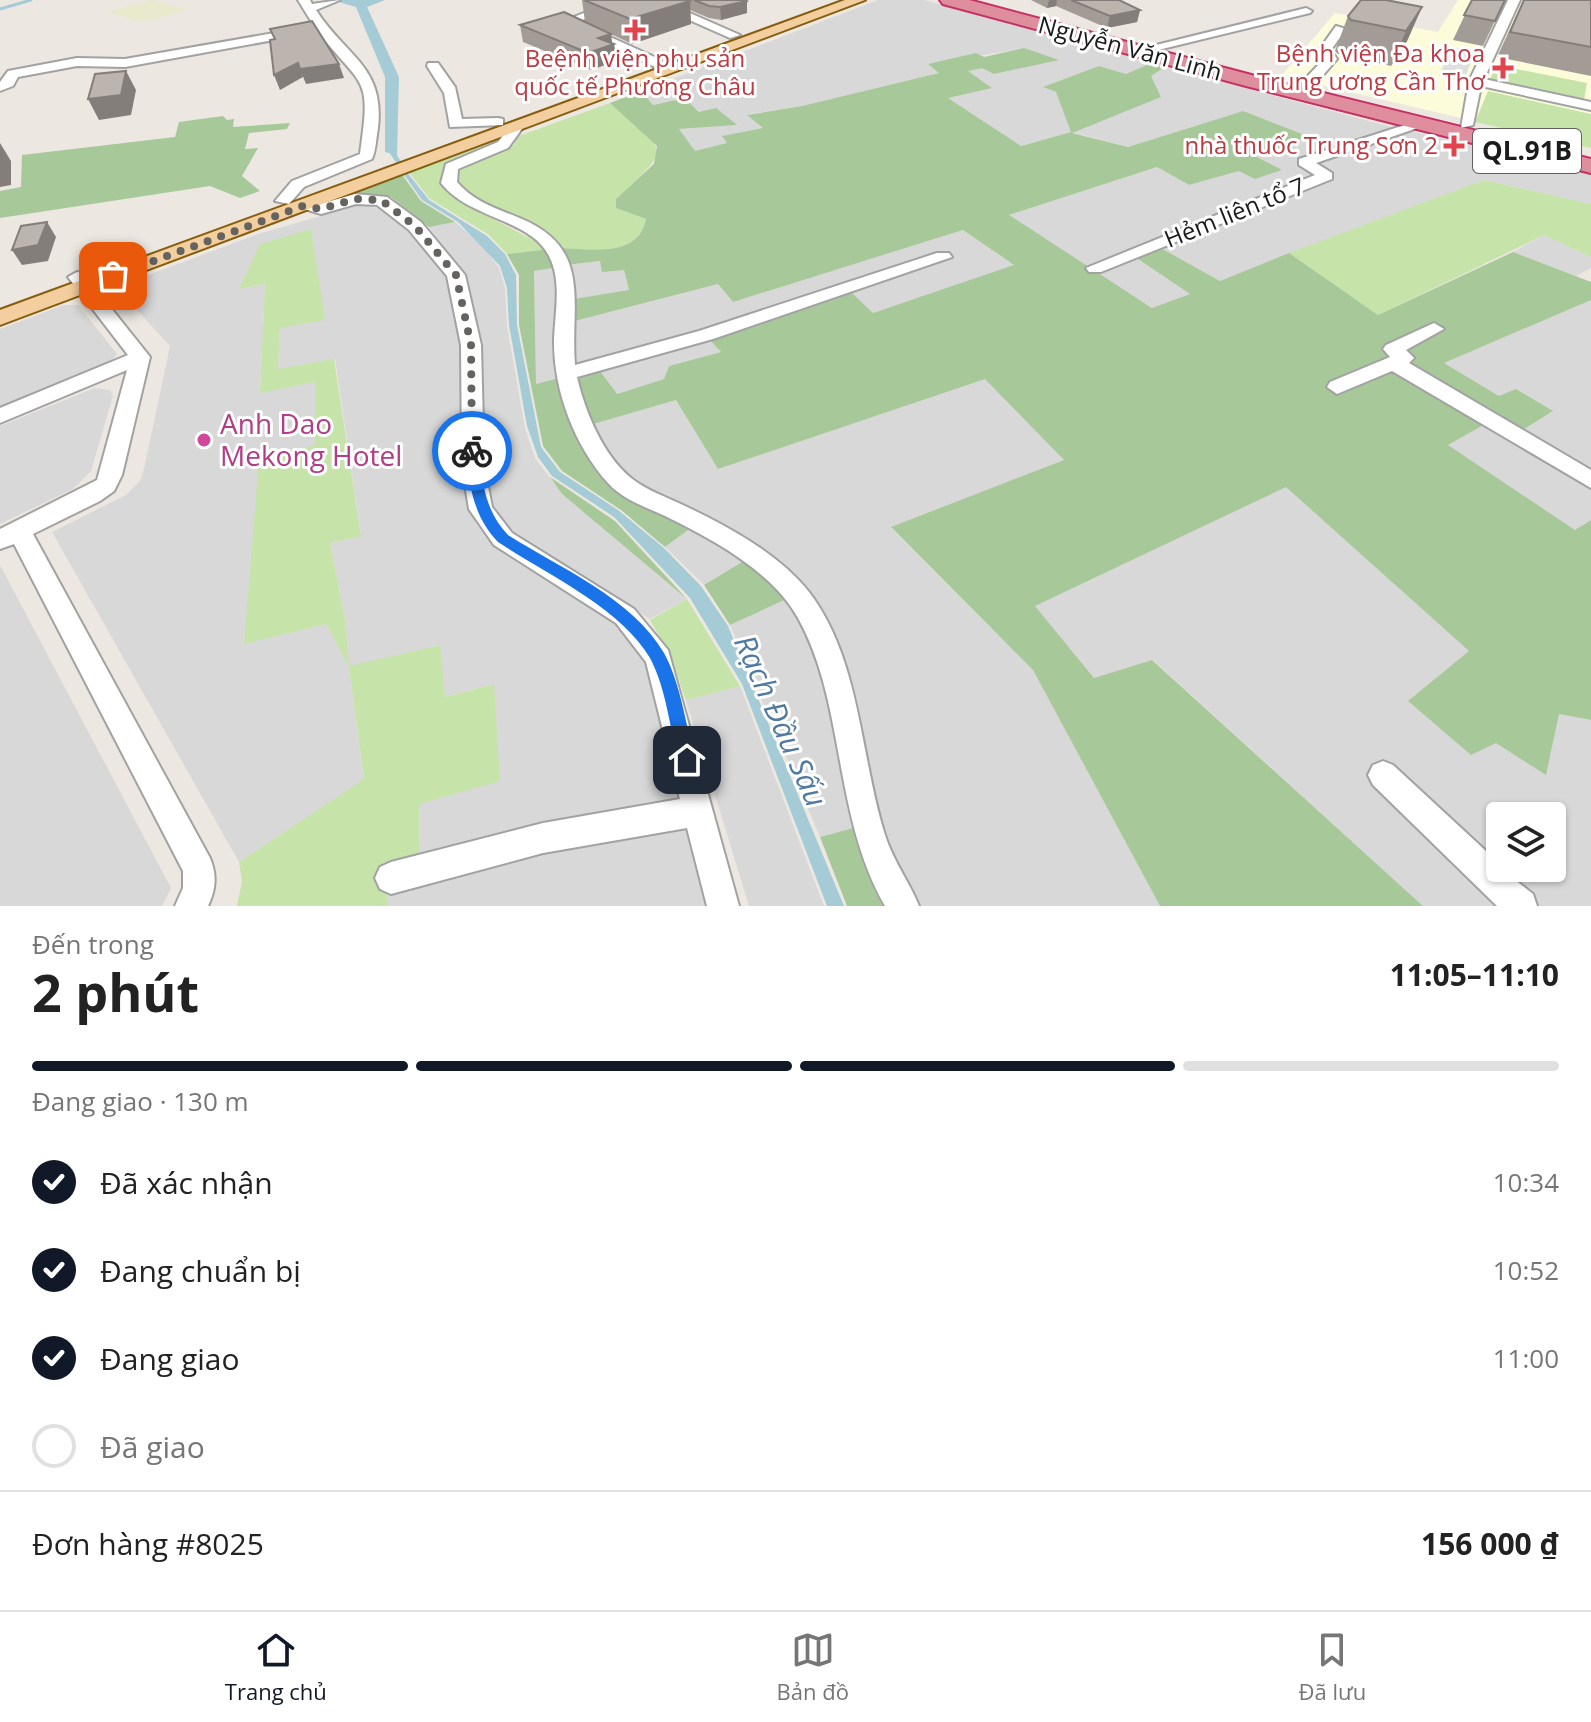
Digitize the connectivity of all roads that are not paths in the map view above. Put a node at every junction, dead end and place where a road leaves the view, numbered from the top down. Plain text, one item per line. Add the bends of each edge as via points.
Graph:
1 (333, 0) edge
2 (628, 0) edge
3 (650, 0) edge
4 (829, 0) edge
5 (858, 0) edge
6 (949, 0) edge
7 (989, 0) edge
8 (1514, 0) edge
9 (307, 4) edge
10 (1306, 11) dead end
11 (321, 28) junction
12 (1340, 29) dead end
13 (734, 35) junction
14 (1158, 46) junction
15 (657, 63) junction
16 (433, 66) dead end
17 (1476, 81) junction
18 (1307, 85) junction
19 (0, 87) edge
20 (598, 90) junction
21 (1591, 106) edge
22 (498, 122) junction
23 (1419, 125) junction
24 (517, 126) junction
25 (1465, 130) junction
26 (428, 153) junction
27 (1591, 154) edge
28 (1591, 166) edge
29 (379, 172) junction
30 (352, 194) junction
31 (293, 204) junction
32 (943, 257) dead end
33 (1095, 268) dead end
34 (81, 282) junction
35 (0, 304) edge
36 (0, 318) edge
37 (1434, 329) dead end
38 (140, 357) junction
39 (1394, 363) junction
40 (566, 374) junction
41 (1337, 387) dead end
42 (0, 416) edge
43 (1591, 480) edge
44 (10, 536) edge
45 (1383, 775) dead end
46 (699, 811) junction
47 (391, 878) dead end
48 (191, 906) edge
49 (723, 906) edge
50 (903, 906) edge
51 (1521, 906) edge

1 - 9 street
2 - 15 street via 567,22
3 - 13 street
4 - 13 main road
5 - 20 main road
6 - 23 highway, Nguyễn Văn Linh / QL.91B
7 - 14 highway, Nguyễn Văn Linh / QL.91B
8 - 17 street
9 - 11 street
10 - 14 street
11 - 19 street via 125,63 65,63 13,74
11 - 31 street via 368,80 373,122 367,156 298,184
12 - 18 street via 1325,50 1331,59
13 - 15 main road
14 - 18 highway, Nguyễn Văn Linh / QL.91B
15 - 20 main road
16 - 22 street via 456,101 455,124
17 - 21 street
17 - 25 street
18 - 25 highway, Nguyễn Văn Linh / QL.91B
20 - 22 main road
20 - 24 main road
22 - 26 main road
23 - 25 highway, Nguyễn Văn Linh / QL.91B
23 - 33 street, Hẻm liên tổ 7 via 1304,162 1327,176
24 - 26 main road
24 - 40 street via 503,145 451,167 449,183 478,207 543,238 558,256 565,277
25 - 27 highway, Nguyễn Văn Linh / QL.91B
25 - 28 highway, Nguyễn Văn Linh / QL.91B
26 - 29 main road
29 - 30 main road
29 - 31 main road
30 - 31 main road
30 - 46 street via 391,205 456,275 470,334 473,466 481,509 503,539 625,616 644,637 667,684
31 - 34 main road
32 - 40 street via 706,335
34 - 35 main road
34 - 36 main road
34 - 38 street
37 - 39 street via 1393,349 1404,358
38 - 42 street
38 - 44 street via 106,485
39 - 41 street
39 - 43 street
40 - 50 street via 573,402 619,480 705,526 772,572 808,611 830,663 880,868
44 - 48 street via 199,869 199,890
45 - 51 street
46 - 47 street via 543,838
46 - 49 street

